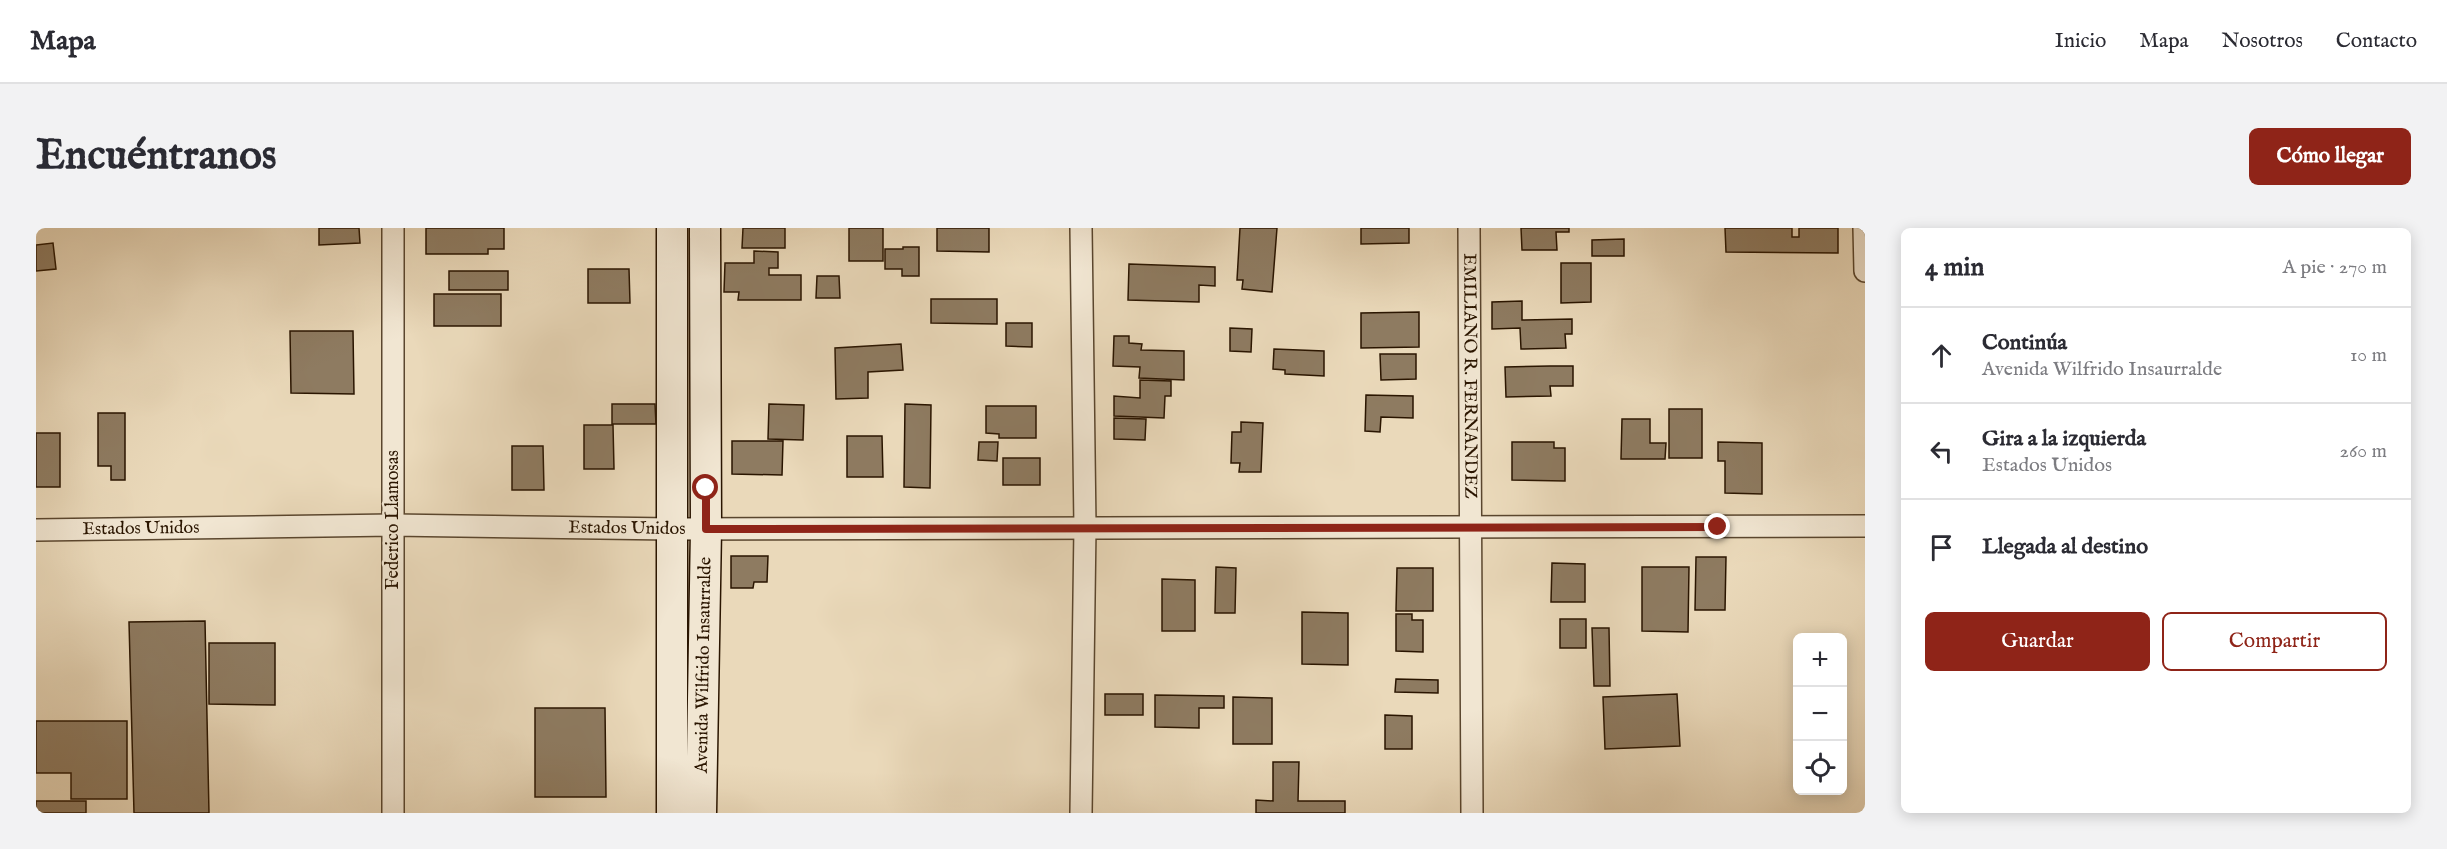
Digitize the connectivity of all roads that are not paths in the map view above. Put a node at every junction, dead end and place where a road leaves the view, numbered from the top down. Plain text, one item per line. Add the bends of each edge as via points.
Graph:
1 (393, 228) edge
2 (672, 228) edge
3 (705, 228) edge
4 (1081, 228) edge
5 (1469, 228) edge
6 (1864, 228) edge
7 (1865, 271) edge
8 (393, 525) junction
9 (1865, 526) edge
10 (1085, 527) junction
11 (1469, 527) junction
12 (672, 529) junction
13 (706, 529) junction
14 (36, 530) edge
15 (393, 813) edge
16 (672, 813) edge
17 (701, 813) edge
18 (1081, 813) edge
19 (1472, 813) edge

1 - 8 street, Federico Llamosas
2 - 12 street, Avenida Wilfrido Insaurralde
3 - 13 street, Avenida Wilfrido Insaurralde
4 - 10 street
5 - 11 street, EMILIANO R. FERNANDEZ
6 - 7 street
8 - 12 street, Estados Unidos
8 - 14 street, Estados Unidos
8 - 15 street, Federico Llamosas
9 - 11 street, Estados Unidos
10 - 11 street, Estados Unidos
10 - 13 street, Estados Unidos
10 - 18 street
11 - 19 street, EMILIANO R. FERNANDEZ
12 - 13 street, Estados Unidos
12 - 16 street, Avenida Wilfrido Insaurralde
13 - 17 street, Avenida Wilfrido Insaurralde

